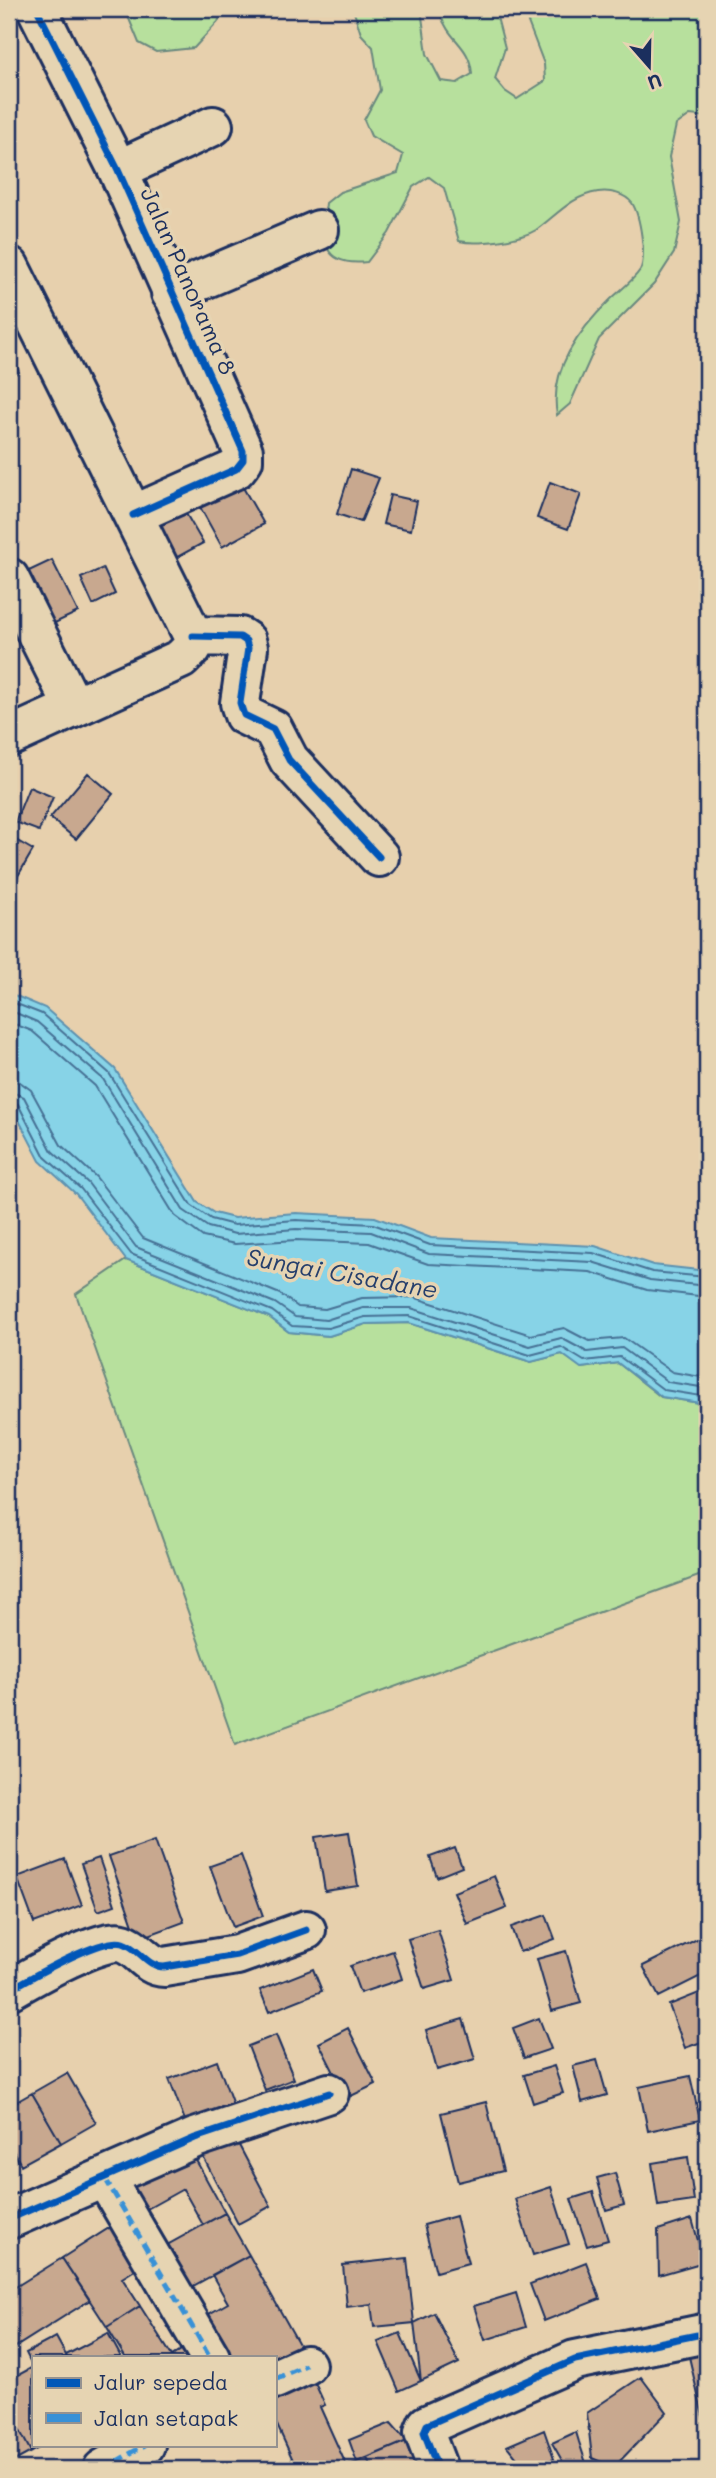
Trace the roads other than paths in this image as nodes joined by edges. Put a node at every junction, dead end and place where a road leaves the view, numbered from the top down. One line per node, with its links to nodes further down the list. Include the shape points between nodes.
1 (37, 9): 3 (street, Jalan Panorama 8)
2 (213, 126): 3 (street)
3 (118, 170): 6 (street, Jalan Panorama 8)
4 (319, 230): 6 (street)
5 (9, 266): 7 (street)
6 (171, 293): 7 (street, Jalan Panorama 8, via 243,451 243,460 236,469)
7 (133, 515): 9 (street)
8 (9, 578): 10 (street)
9 (193, 636): 10 (street, via 192,648 181,659); 12 (street, via 246,641 240,703 244,715 273,729 289,760)
10 (73, 706): 11 (street)
11 (9, 737)
12 (379, 857)
13 (306, 1930): 14 (street, via 237,1955 164,1967 117,1942 71,1956)
14 (9, 1990)
15 (329, 2093): 16 (street, via 195,2138)
16 (104, 2178): 17 (street); 19 (street)
17 (9, 2219)
18 (707, 2333): 22 (street, via 575,2360 427,2425 424,2432)
19 (209, 2356)
20 (143, 2446): 21 (street)
21 (103, 2469)
22 (438, 2469)

